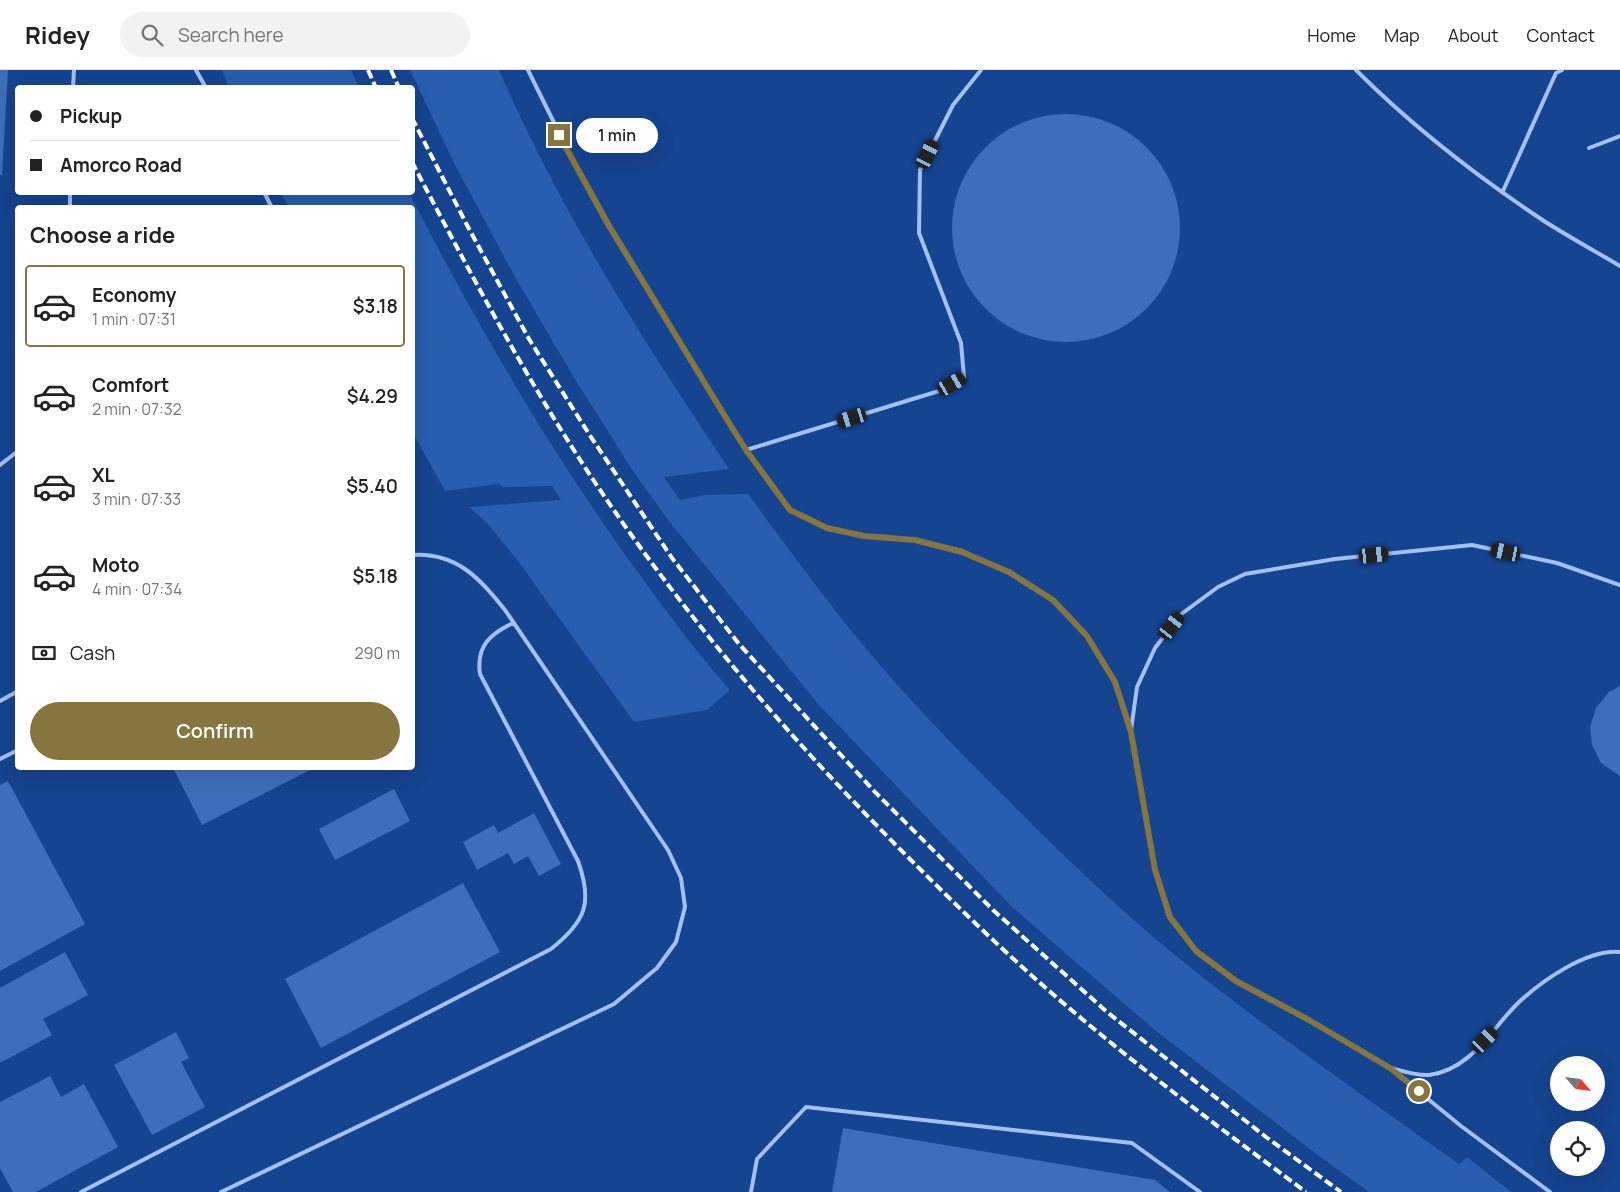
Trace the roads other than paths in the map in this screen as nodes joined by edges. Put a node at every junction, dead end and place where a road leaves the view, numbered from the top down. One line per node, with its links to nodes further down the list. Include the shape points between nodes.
1 (74, 70): 7 (lane)
2 (196, 70): 8 (lane)
3 (528, 70): 13 (lane, via 574,164 608,224)
4 (981, 70): 13 (lane, via 953,105 920,170 919,233 961,343 964,377 940,392)
5 (1356, 70): 11 (lane, via 1389,103)
6 (1562, 70): 11 (lane, via 1556,73)
7 (73, 85)
8 (204, 85)
9 (1620, 136): 10 (lane)
10 (1589, 148)
11 (1503, 192): 12 (lane, via 1545,222)
12 (1620, 266)
13 (746, 450): 21 (lane, via 790,510 827,528 864,536 915,540 962,552 1009,572 1053,600 1087,636 1115,682)
14 (15, 453): 15 (lane)
15 (0, 465)
16 (415, 555): 18 (lane, via 441,558 462,567 484,584)
17 (1620, 585): 21 (lane, via 1557,562 1472,545 1335,559 1245,574 1218,587 1180,614 1155,648 1137,687)
18 (513, 623): 26 (lane, via 489,637 478,661 480,674 578,861 585,882 586,902 568,935 552,949); 27 (lane, via 668,850 681,878 685,907 676,942 658,968 614,1004)
19 (15, 693): 20 (lane)
20 (0, 701)
21 (1131, 732): 25 (lane, via 1155,870 1170,917 1196,951 1236,981)
22 (15, 752): 23 (lane)
23 (0, 759)
24 (1620, 952): 25 (lane, via 1591,955 1562,969 1520,1002 1471,1054 1452,1068 1428,1075)
25 (1390, 1068): 30 (lane)
26 (81, 1192)
27 (221, 1192)
28 (751, 1192): 29 (lane, via 757,1159 806,1107 1132,1143)
29 (1200, 1192)
30 (1550, 1192)

